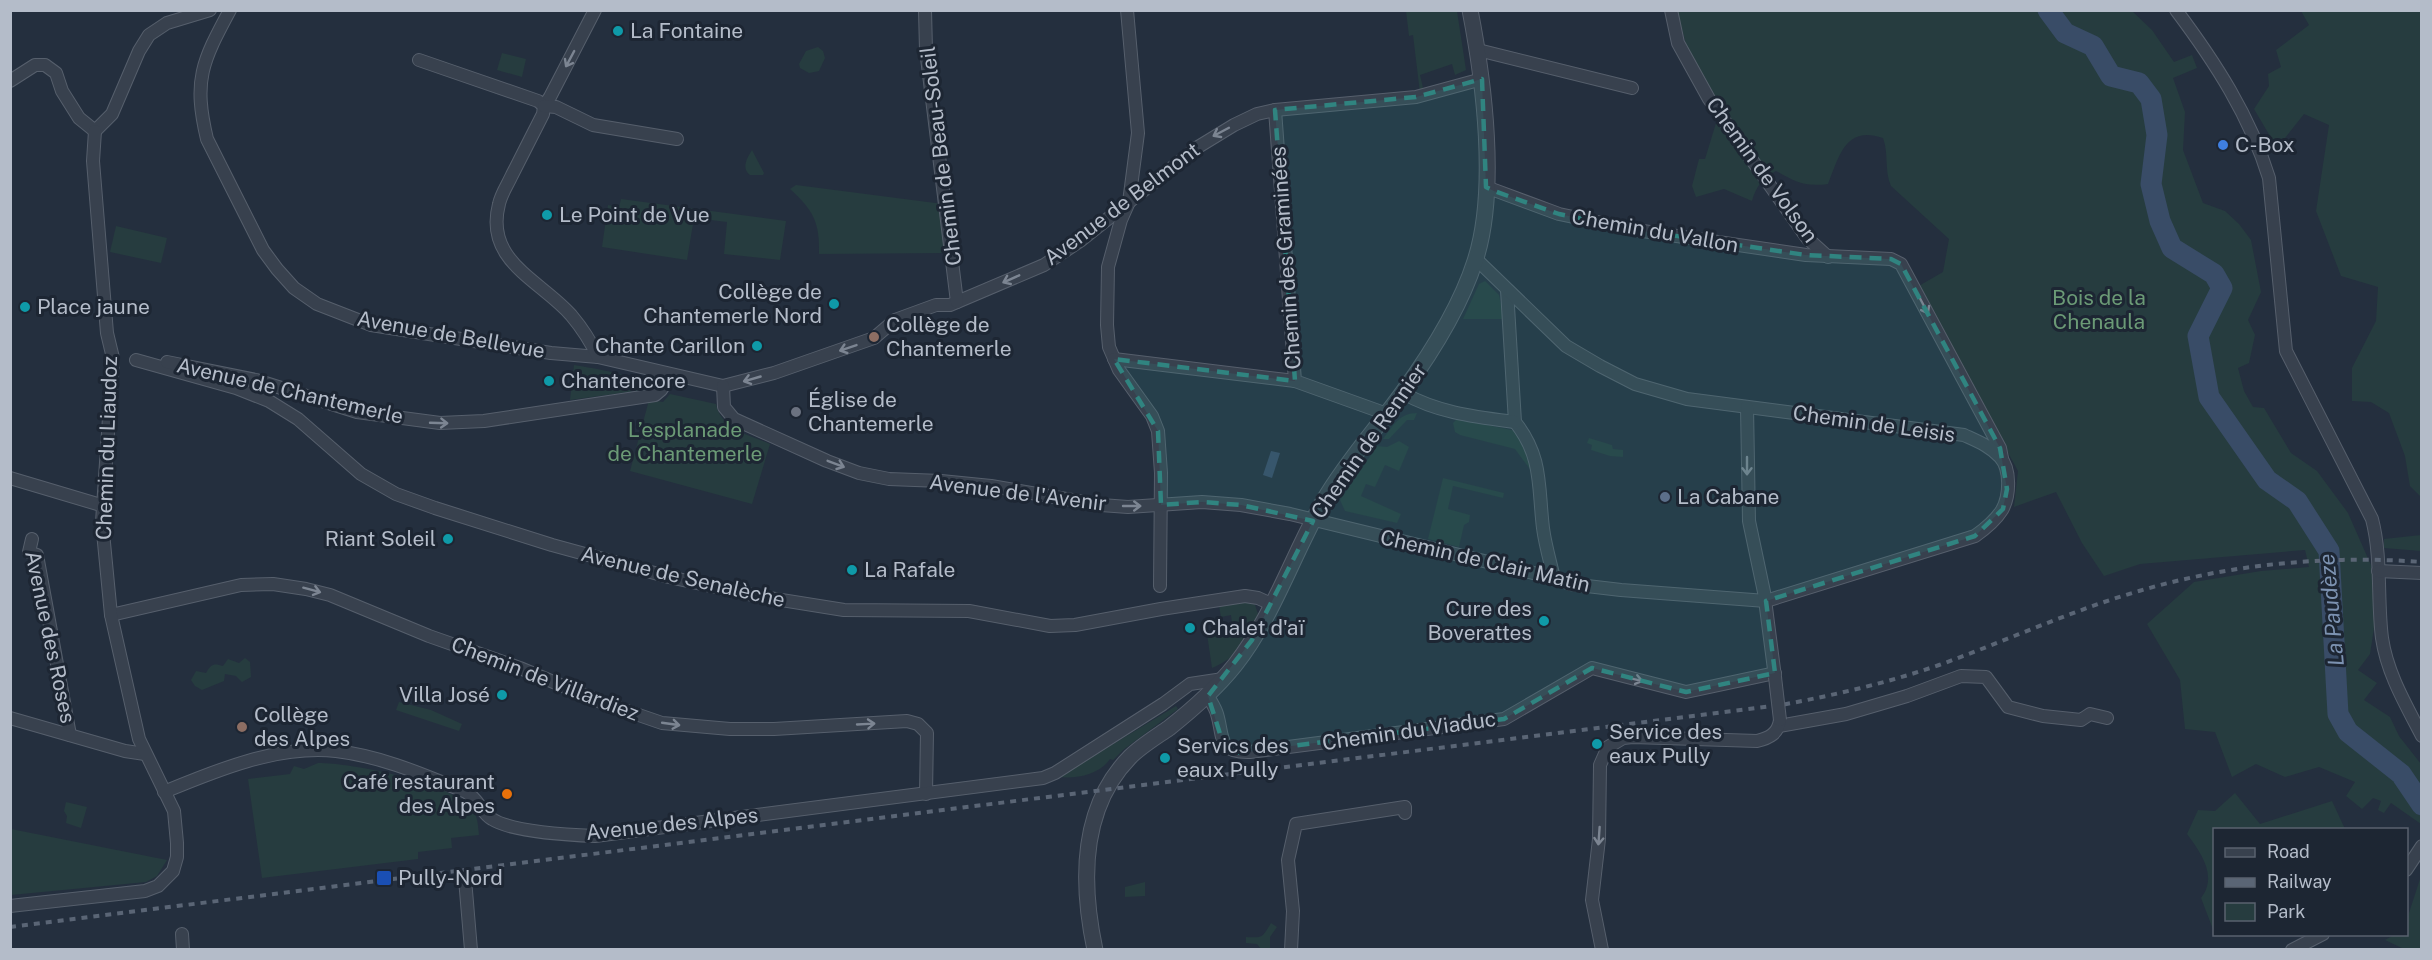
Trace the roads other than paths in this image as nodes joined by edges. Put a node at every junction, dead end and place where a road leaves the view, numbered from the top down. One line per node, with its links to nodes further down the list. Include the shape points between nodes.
1 (210, 10): 16 (street, via 149,34 112,114)
2 (230, 10): 24 (street, Avenue de Bellevue, via 206,55 200,103 202,120 207,140 263,250 294,288 317,304 371,326)
3 (595, 10): 14 (street, one-way to 14)
4 (925, 10): 23 (street, Chemin de Beau-Soleil)
5 (1127, 10): 19 (street, via 1138,134)
6 (1470, 10): 9 (street, Chemin de Rennier)
7 (1671, 10): 20 (street, Chemin de Volson, via 1678,43 1709,99 1807,238)
8 (2176, 10): 41 (street, via 2235,98 2261,152 2269,178 2286,351 2372,519)
9 (1478, 50): 11 (street, Chemin de Rennier); 13 (street)
10 (419, 60): 14 (street, via 538,100)
11 (1482, 79): 15 (street, Avenue de Belmont, via 1416,97); 18 (street, Chemin de Rennier)
12 (10, 81): 16 (street, via 35,65 45,65 56,73 79,118)
13 (1632, 88)
14 (544, 106): 17 (street, via 556,107 593,125); 24 (street, via 499,201 497,235 516,266 571,315)
15 (1275, 110): 19 (street, Avenue de Belmont, one-way to 19, via 1257,114 1214,135); 29 (street, Chemin des Graminées)
16 (95, 130): 25 (street, Chemin du Liaudoz, via 93,161 107,333)
17 (677, 139)
18 (1486, 187): 20 (street, Chemin du Vallon, via 1559,214 1636,230); 21 (street, Chemin de Rennier)
19 (1129, 202): 23 (street, Avenue de Belmont, one-way to 23, via 1044,265); 26 (street, via 1108,267 1107,325)
20 (1828, 257): 35 (street, Chemin de Volson, one-way to 35, via 1891,259 1901,264)
21 (1476, 259): 22 (street, Chemin de Leisis); 31 (street, Chemin de Rennier, via 1446,326)
22 (1507, 290): 32 (street, Chemin de Leisis, via 1566,345 1617,375 1687,399); 34 (street)
23 (957, 302): 30 (street, Avenue de Belmont, one-way to 30, via 895,320 866,341)
24 (598, 357): 28 (street, Avenue de Bellevue)
25 (113, 358): 27 (street, Avenue de Chantemerle); 38 (street, Chemin du Liaudoz)
26 (1114, 359): 29 (street); 37 (street, via 1158,431)
27 (136, 360): 28 (street, Avenue de Chantemerle, one-way to 28, via 214,370 357,412 440,423 484,421 655,395); 46 (street, Avenue de Senalèche, via 269,401 298,419 361,474 396,494 552,545 680,580 844,610 963,610 1050,626 1075,626 1245,596)
28 (671, 375): 30 (street, Avenue de Belmont)
29 (1295, 381): 33 (street, Chemin des Graminées)
30 (723, 386): 37 (street, Avenue de l'Avenir, one-way to 37, via 724,407 734,419 859,473 889,479 991,486 1101,505)
31 (1403, 393): 33 (street, Chemin de Rennier); 34 (street, via 1452,413)
32 (1747, 407): 35 (street, Chemin de Leisis, via 1964,435); 45 (street, one-way to 45, via 1748,508)
33 (1387, 414): 39 (street, Chemin de Rennier, via 1334,484)
34 (1515, 422): 43 (street, via 1534,456 1541,483 1543,526)
35 (2002, 458): 45 (street, via 2008,475 2003,509 1975,536)
36 (10, 478): 38 (street)
37 (1161, 505): 39 (street, Avenue de l'Avenir, via 1222,503); 44 (street)
38 (104, 506): 47 (street, Chemin du Liaudoz, via 102,538)
39 (1313, 521): 43 (street, Chemin de Clair Matin); 46 (street, Chemin de Rennier)
40 (32, 539): 55 (street, Avenue des Roses, via 28,552 37,555)
41 (2378, 571): 42 (street); 56 (street, via 2382,640 2389,667)
42 (2421, 573)
43 (1554, 578): 45 (street, Chemin de Clair Matin, via 1570,584 1621,590)
44 (1160, 586)
45 (1766, 601): 48 (street)
46 (1271, 604): 49 (street, Chemin de Rennier, via 1248,646)
47 (111, 615): 57 (street, Chemin du Liaudoz); 59 (street, Chemin de Villardiez, one-way to 59, via 241,585 306,588 662,723 730,729 907,721 918,724 927,733)
48 (1775, 675): 51 (street, Chemin du Viaduc, one-way to 48, via 1217,714 1222,740 1237,753 1504,719 1592,668 1686,692); 54 (street, bridge)
49 (1223, 679): 50 (street, Avenue des Alpes, via 1190,684); 51 (street, Chemin de Rennier)
50 (1181, 692): 51 (street); 59 (street, Avenue des Alpes, via 1055,773 1029,781)
51 (1204, 700): 69 (street, Chemin de Rennier, via 1131,756 1099,803 1087,857)
52 (10, 718): 55 (street, Avenue des Roses)
53 (2107, 718): 54 (street, via 2091,714 2081,720 2043,716 2008,707 1986,678 1961,676 1846,714)
54 (1780, 723): 71 (street, one-way to 71, via 1772,736 1756,741 1623,738 1605,752 1600,765 1600,818 1592,900)
55 (70, 735): 57 (street, Avenue des Roses)
56 (2421, 736)
57 (145, 754): 58 (street, Chemin du Liaudoz)
58 (164, 792): 59 (street, Avenue des Alpes, via 231,766 264,758 302,750 336,751 394,764 466,792 475,797 490,819 505,824 595,836); 64 (street, Chemin du Liaudoz, via 174,811 177,857 172,871 158,886 145,891)
59 (926, 794)
60 (1405, 813): 70 (street, via 1405,807 1296,824 1288,860 1293,911)
61 (2421, 846): 62 (street)
62 (2408, 867)
63 (465, 879): 68 (street)
64 (10, 906)
65 (182, 934): 67 (street)
66 (2319, 936): 72 (street)
67 (183, 950)
68 (471, 950)
69 (1095, 950)
70 (1291, 950)
71 (1602, 950)
72 (2292, 950)

